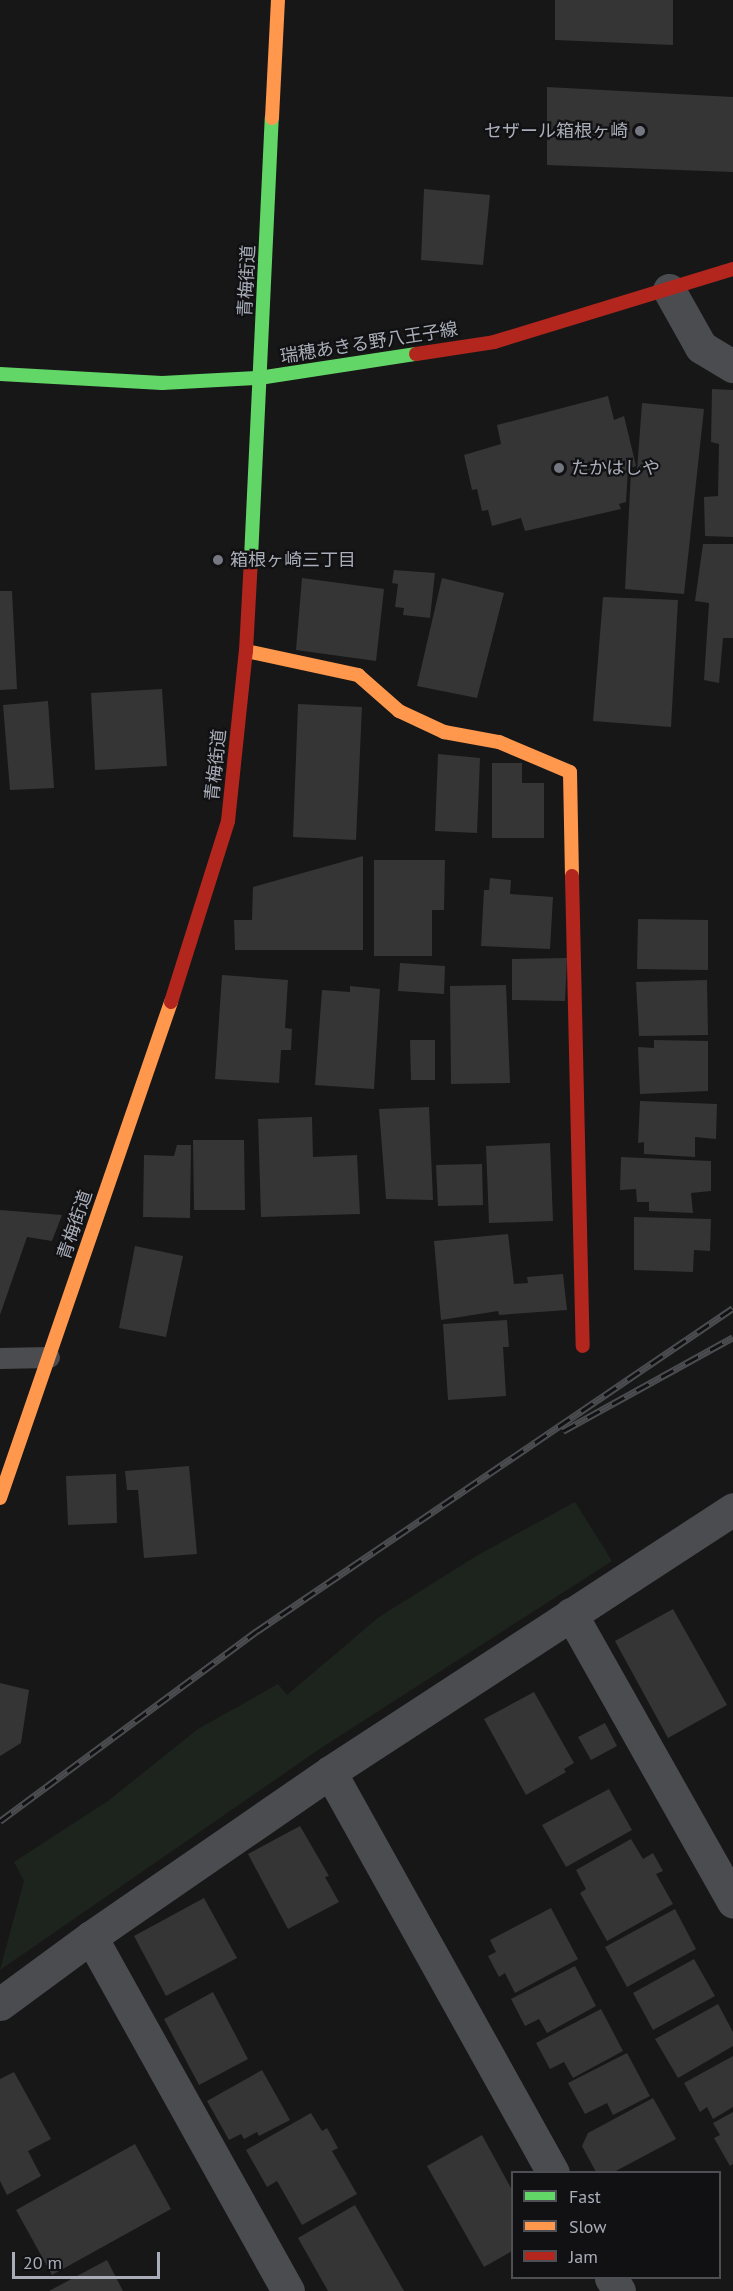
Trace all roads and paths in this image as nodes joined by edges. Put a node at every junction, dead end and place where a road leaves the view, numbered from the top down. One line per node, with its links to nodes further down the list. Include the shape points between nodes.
1 (278, 0): 6 (main road, 青梅街道)
2 (733, 269): 3 (main road, 瑞穂あきる野八王子線)
3 (669, 290): 4 (street, via 701,347); 6 (main road, 瑞穂あきる野八王子線, via 494,342)
4 (733, 366)
5 (0, 374): 6 (main road, 瑞穂あきる野八王子線, via 162,382)
6 (259, 378): 7 (main road, 青梅街道)
7 (246, 651): 8 (main road, via 358,675 399,711 444,732 499,742 570,772); 9 (main road, 青梅街道, via 226,832)
8 (583, 1346)
9 (49, 1357): 10 (lane); 11 (main road, 青梅街道)
10 (0, 1358)
11 (0, 1498)
12 (733, 1509): 13 (street)
13 (571, 1614): 14 (street); 15 (street)
14 (330, 1772): 16 (street); 18 (street)
15 (733, 1901)
16 (91, 1936): 17 (street); 19 (street)
17 (0, 2004)
18 (552, 2171)
19 (288, 2291)

